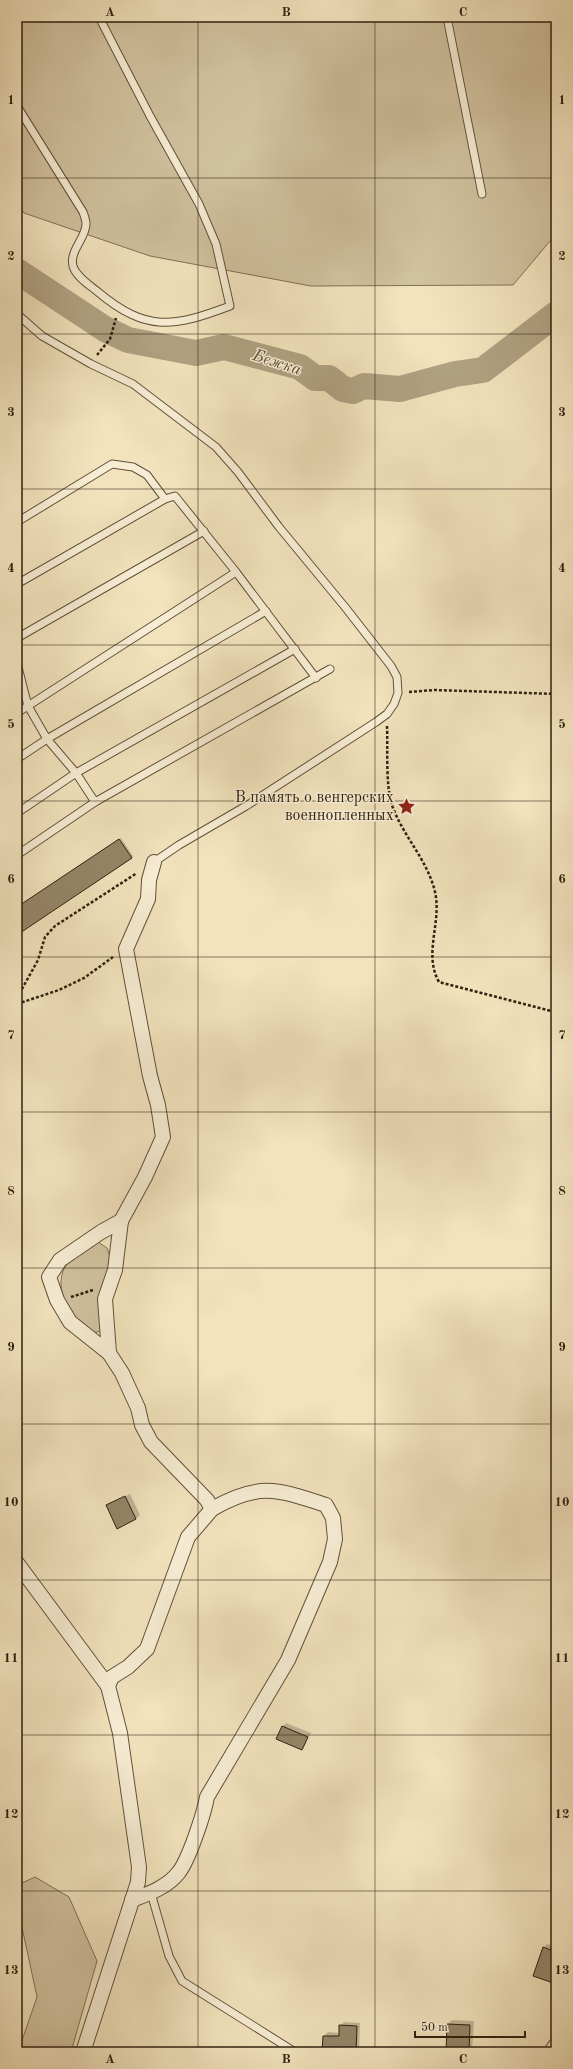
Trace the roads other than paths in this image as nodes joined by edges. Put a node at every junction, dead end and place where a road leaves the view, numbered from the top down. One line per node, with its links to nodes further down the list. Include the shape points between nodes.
1 (99, 17): 3 (lane, via 199,204 216,244 230,306 184,321 159,323 118,309 82,279 73,267 72,258 86,224 83,212)
2 (447, 17): 4 (lane)
3 (17, 106)
4 (482, 194)
5 (17, 314): 25 (lane, via 42,336 133,384 216,447 345,607 397,677 398,693 387,714 246,806)
6 (165, 499): 7 (lane, via 147,475 133,467 112,464); 8 (lane, via 175,496); 10 (lane)
7 (17, 522)
8 (204, 531): 9 (lane); 12 (lane)
9 (236, 572): 11 (lane); 17 (lane)
10 (17, 584)
11 (266, 611): 13 (lane); 19 (lane)
12 (17, 638)
13 (295, 649): 16 (lane); 21 (lane)
14 (17, 663): 17 (lane)
15 (330, 669): 16 (lane)
16 (316, 678): 22 (lane)
17 (28, 706): 18 (lane); 19 (lane)
18 (17, 713)
19 (47, 739): 20 (lane); 21 (lane)
20 (17, 759)
21 (76, 773): 22 (lane); 23 (lane)
22 (95, 802): 24 (lane)
23 (17, 813)
24 (17, 855)
25 (154, 862): 26 (street, via 149,880 148,899 126,949 163,1137)
26 (121, 1221): 27 (street, via 115,1270 106,1299); 27 (street, via 60,1260 49,1277 57,1300 70,1322)
27 (109, 1353): 28 (street, via 138,1408 142,1425 151,1442)
28 (212, 1509): 30 (street, via 188,1537 147,1649 128,1667 112,1677); 31 (street, via 233,1497 263,1490 285,1491 326,1505 333,1518 335,1539 330,1562 288,1660 207,1797 204,1813 179,1872 169,1882)
29 (17, 1563): 30 (street)
30 (108, 1686): 32 (street, via 120,1733 139,1867 138,1882)
31 (150, 1893): 32 (street); 35 (lane, via 169,1956 182,1981)
32 (132, 1900): 34 (street)
33 (556, 2045): 36 (street)
34 (83, 2052)
35 (295, 2052)
36 (551, 2052)

